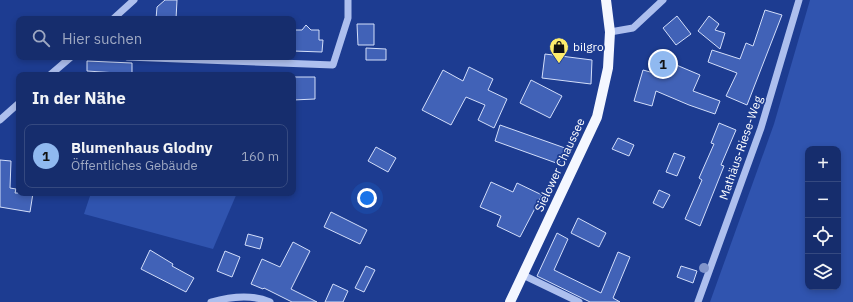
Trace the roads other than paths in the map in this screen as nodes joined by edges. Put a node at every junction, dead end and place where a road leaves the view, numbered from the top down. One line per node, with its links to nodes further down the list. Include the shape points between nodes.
1 (134, 0): 6 (street)
2 (348, 0): 9 (street, via 348,18 334,65)
3 (606, 0): 7 (main road, Sielower Chaussee)
4 (663, 0): 7 (street, via 633,28)
5 (799, 0): 18 (street, Mathäus-Riese-Weg, via 761,128)
6 (116, 16)
7 (610, 32): 13 (main road, Sielower Chaussee, via 608,68 597,117)
8 (68, 60): 10 (street)
9 (205, 60)
10 (54, 72)
11 (16, 106): 12 (street)
12 (0, 120)
13 (522, 275): 16 (main road, Sielower Chaussee); 17 (street)
14 (211, 302): 15 (street, via 244,297)
15 (270, 302)
16 (510, 302)
17 (579, 302)
18 (698, 302)

